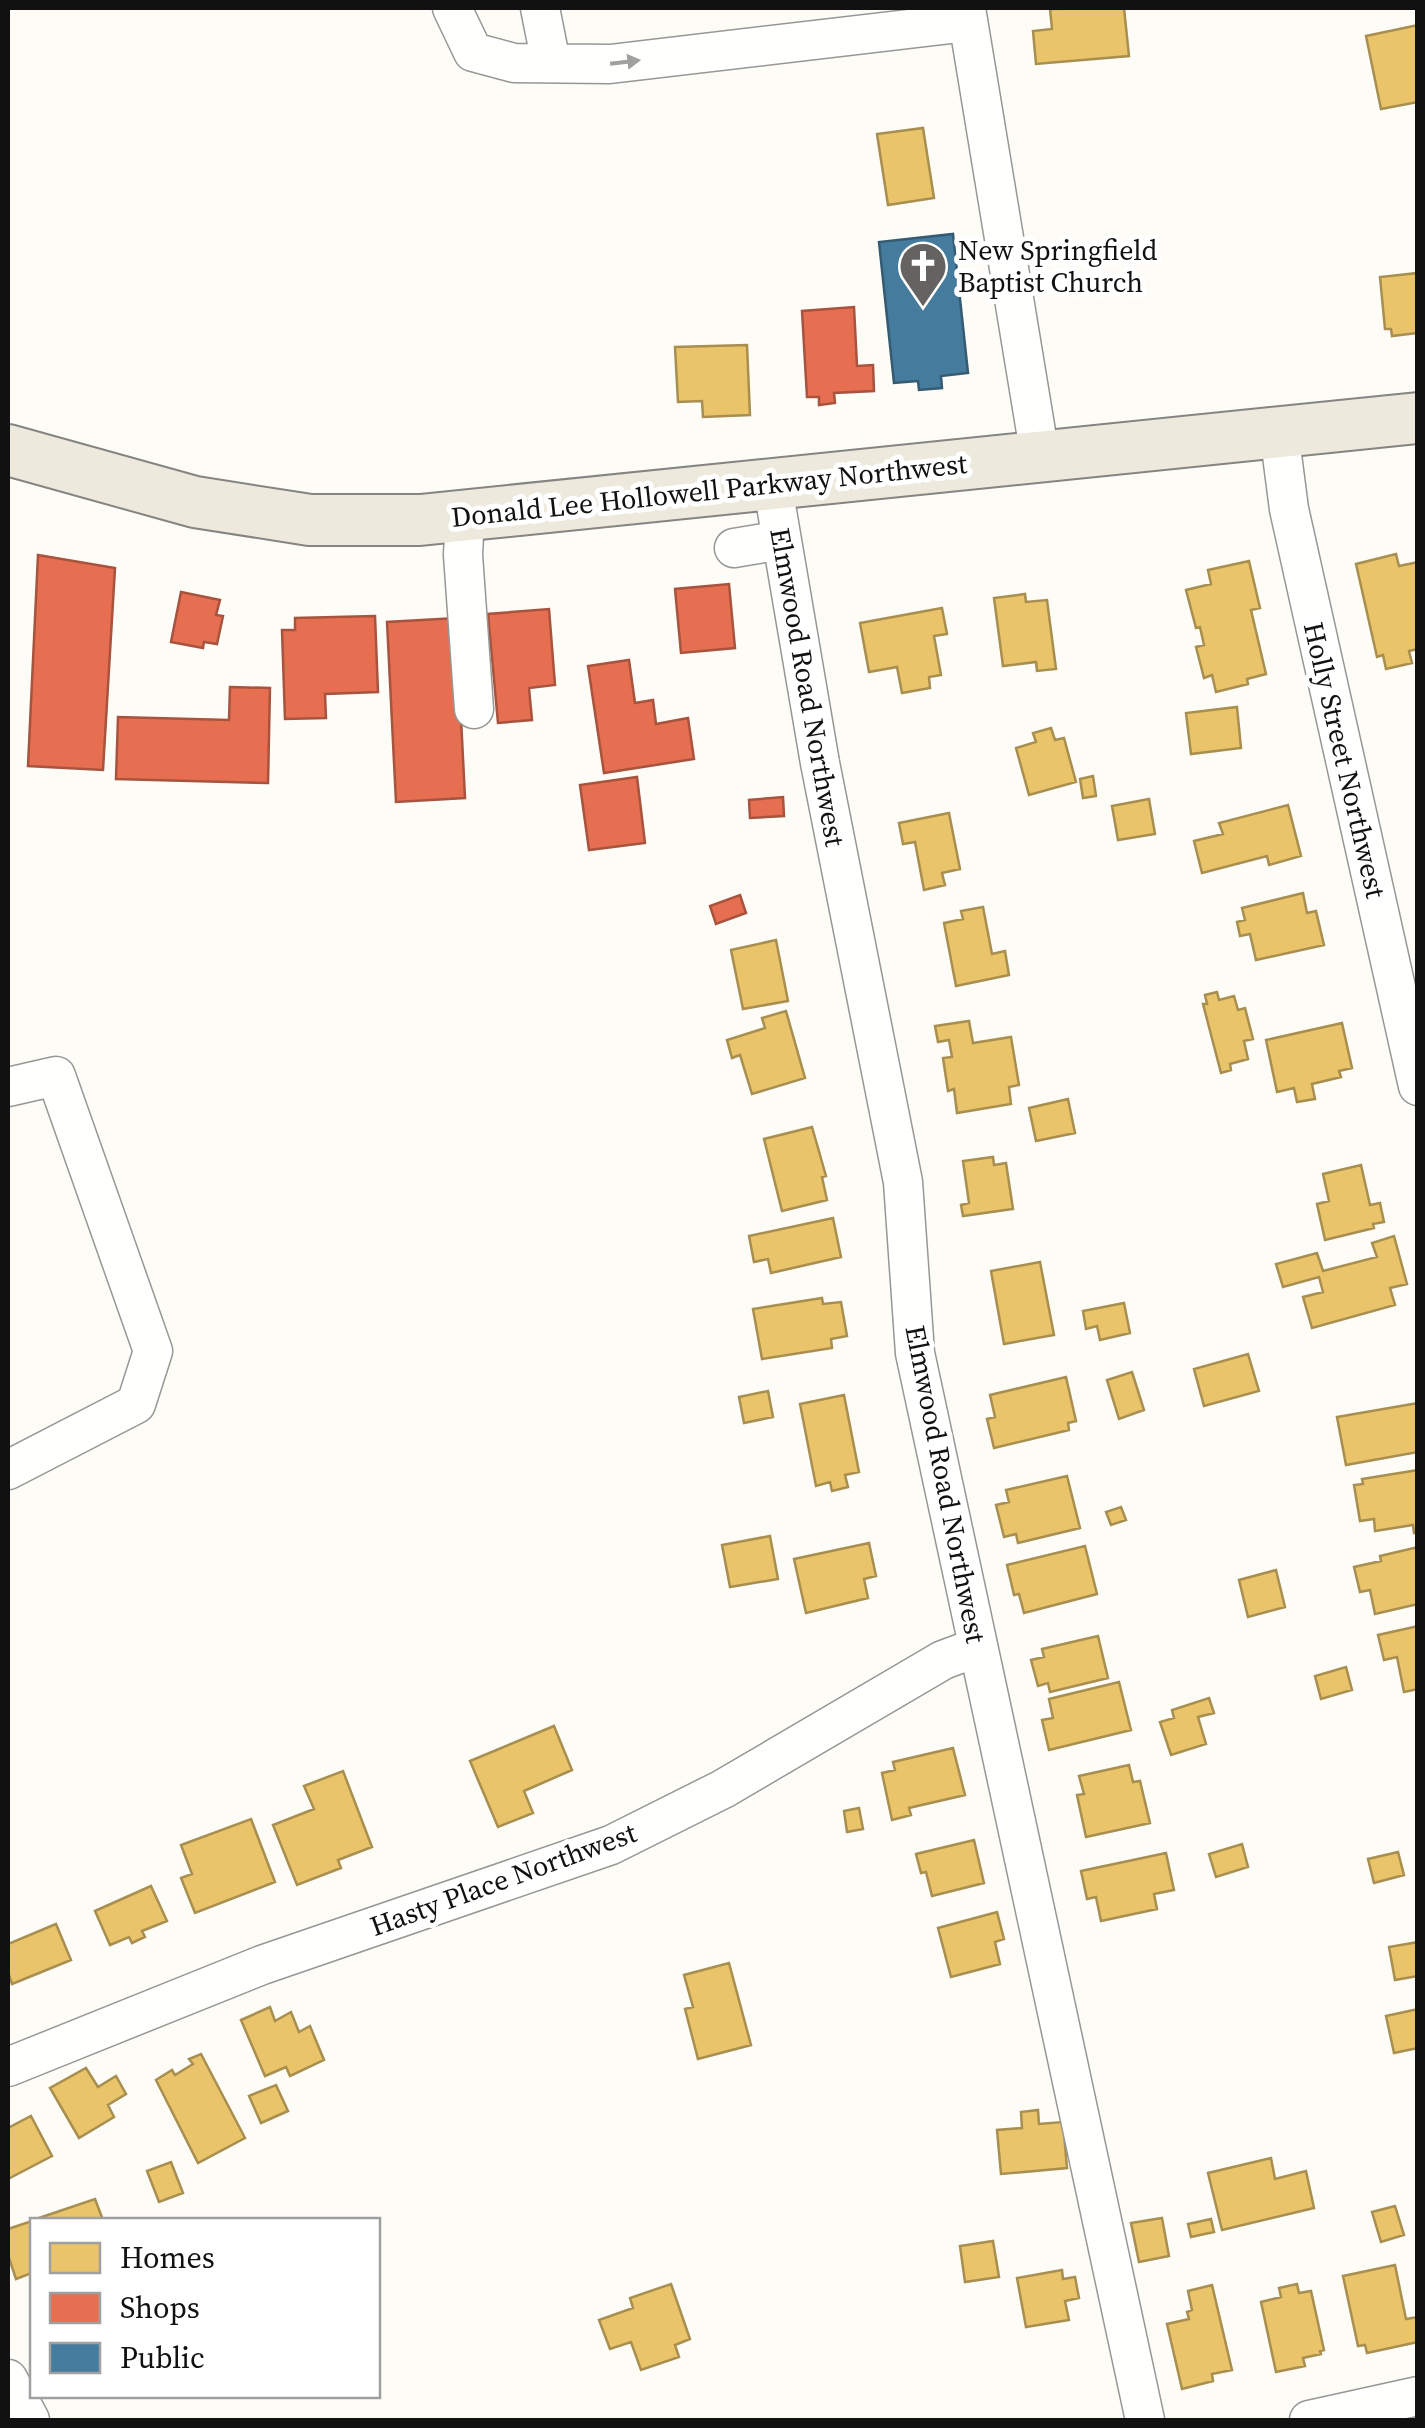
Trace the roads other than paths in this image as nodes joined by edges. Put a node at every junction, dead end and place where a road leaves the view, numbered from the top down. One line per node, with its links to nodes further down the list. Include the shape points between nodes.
1 (452, 8): 4 (street, via 473,52)
2 (540, 8): 4 (street)
3 (967, 14): 4 (street, one-way to 3, via 610,64); 8 (street)
4 (551, 64)
5 (1418, 418): 6 (main road, Donald Lee Hollowell Parkway Northwest)
6 (1278, 432): 8 (main road, Donald Lee Hollowell Parkway Northwest); 14 (street, Holly Street Northwest, via 1288,509)
7 (8, 450): 10 (main road, Donald Lee Hollowell Parkway Northwest, via 195,502 310,520)
8 (1040, 456): 9 (main road, Donald Lee Hollowell Parkway Northwest)
9 (772, 482): 10 (main road, Donald Lee Hollowell Parkway Northwest); 11 (street, Elmwood Road Northwest)
10 (464, 515): 13 (street)
11 (782, 540): 12 (street); 17 (street, Elmwood Road Northwest, via 904,1182 915,1353)
12 (734, 548)
13 (474, 709)
14 (1418, 1086)
15 (8, 1088): 16 (street, via 56,1076 153,1351 136,1404)
16 (8, 1470)
17 (978, 1647): 18 (street, Hasty Place Northwest, via 942,1660 723,1790 611,1844 262,1965); 22 (street, Elmwood Road Northwest)
18 (8, 2068)
19 (8, 2380): 21 (street)
20 (1418, 2396): 23 (street)
21 (30, 2420)
22 (1146, 2420)
23 (1309, 2420)

